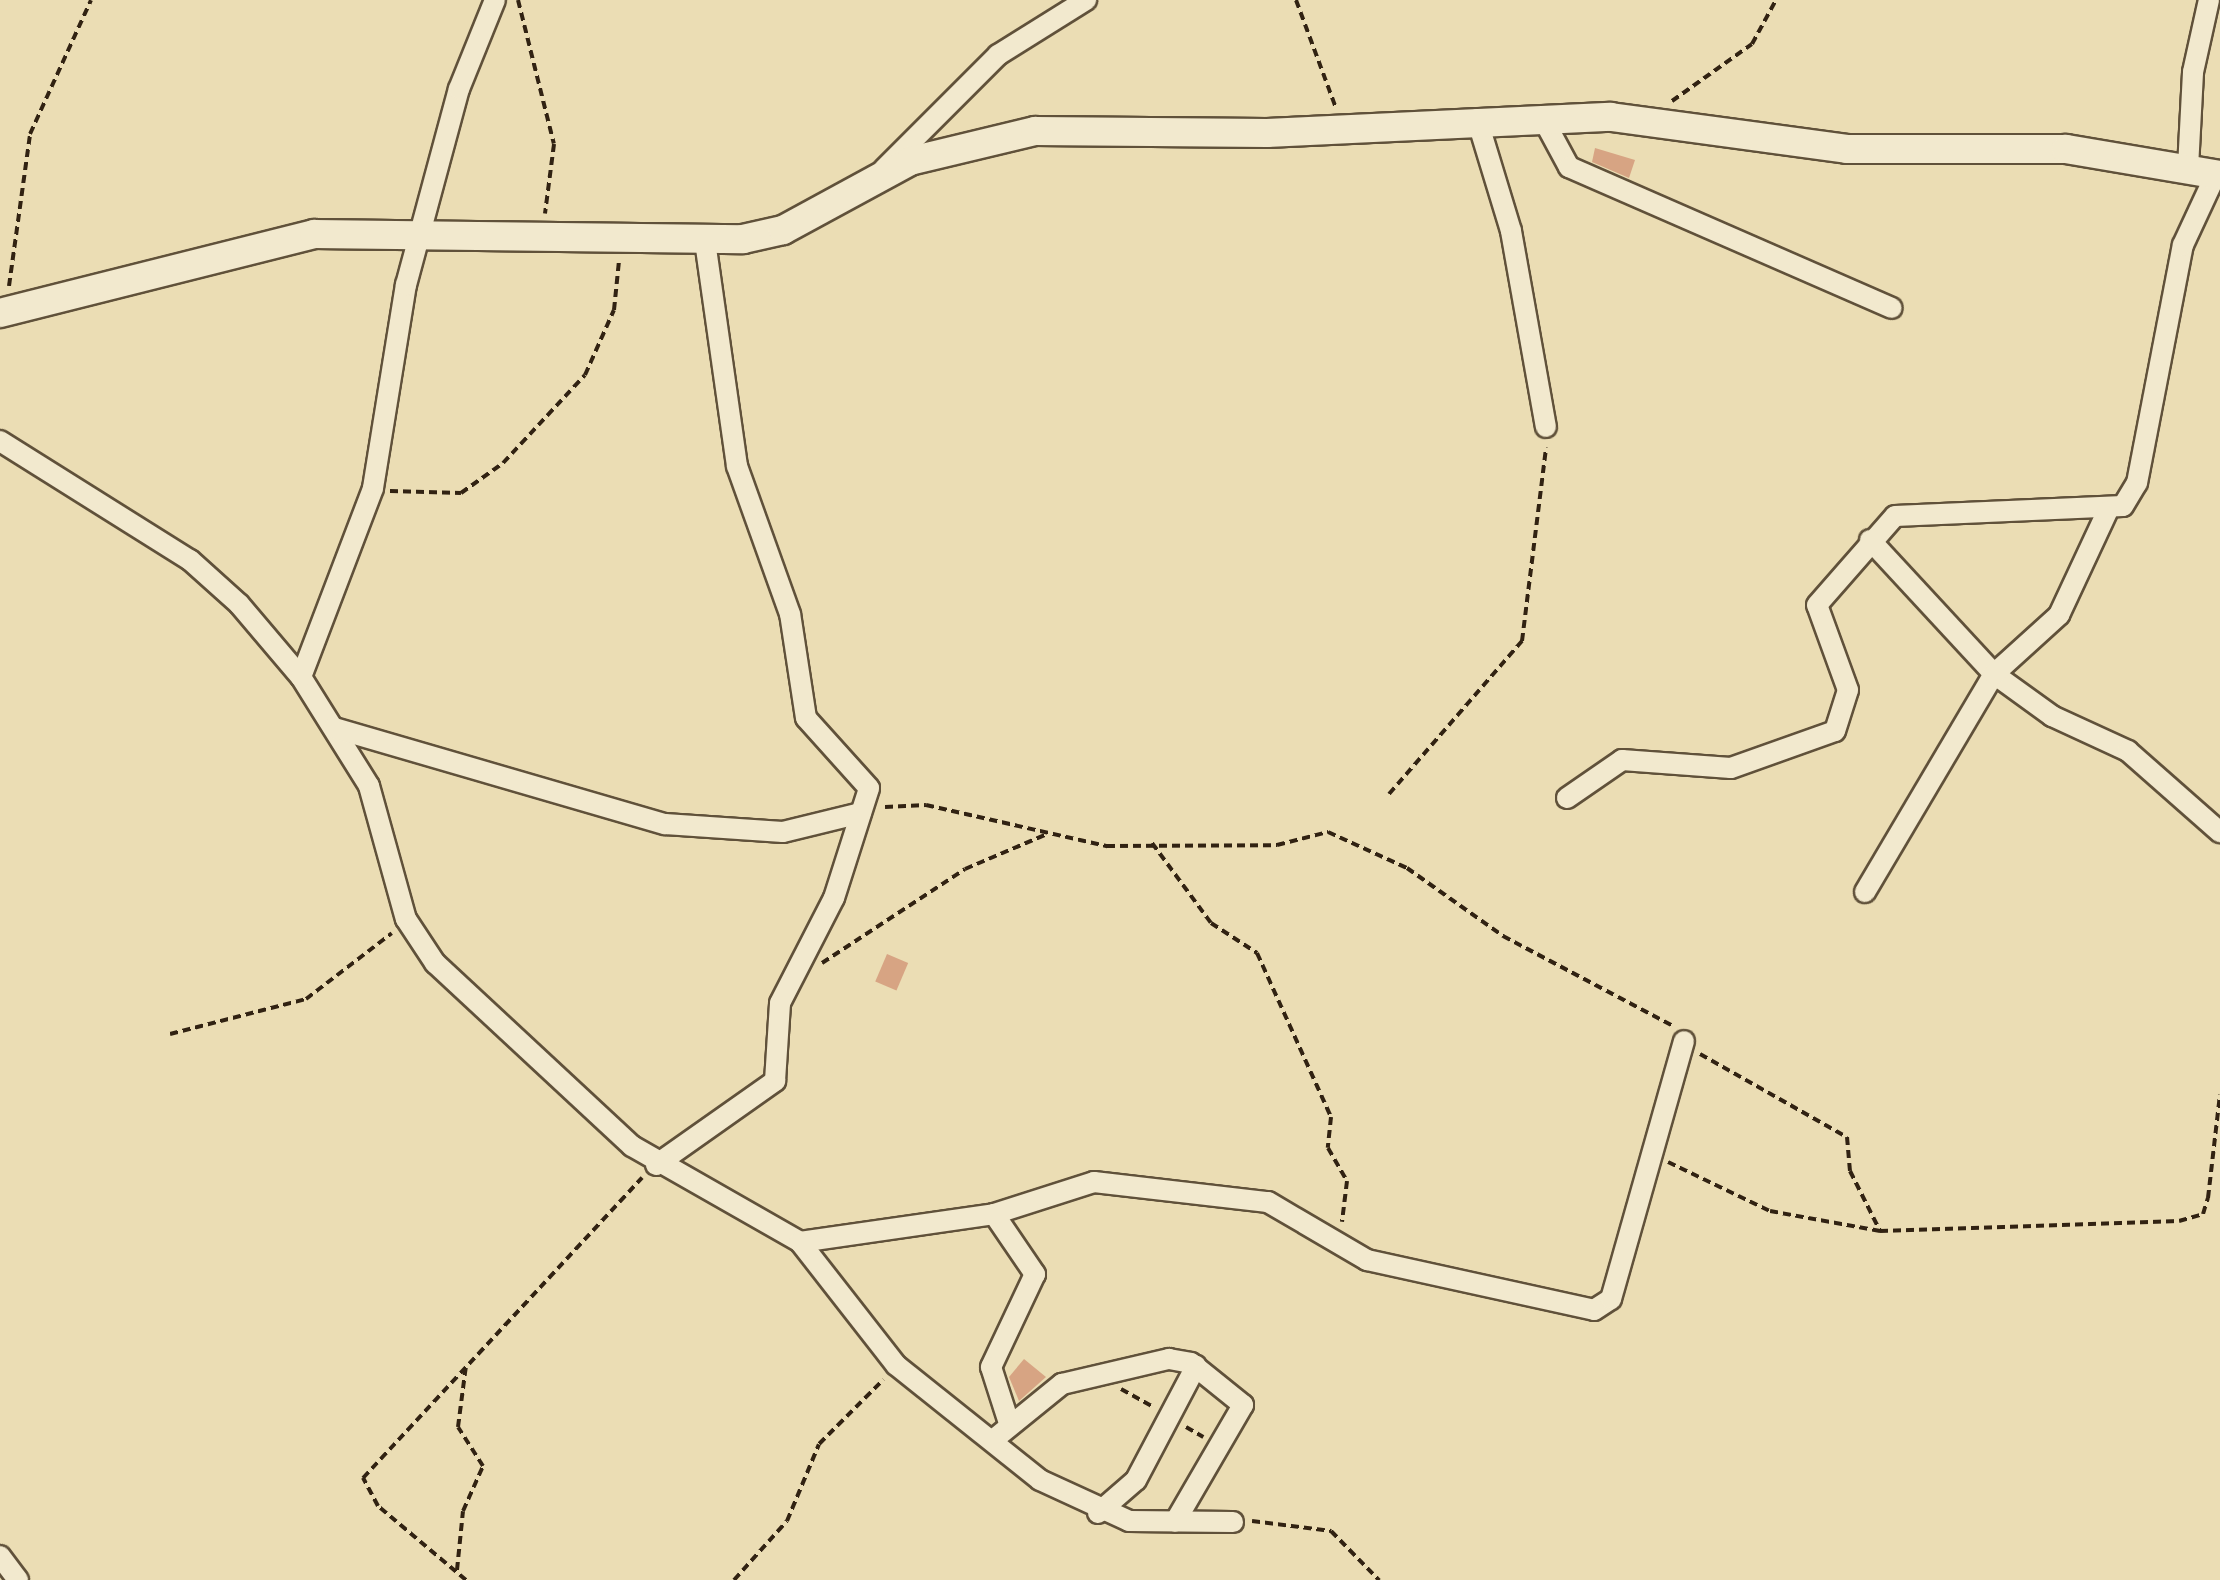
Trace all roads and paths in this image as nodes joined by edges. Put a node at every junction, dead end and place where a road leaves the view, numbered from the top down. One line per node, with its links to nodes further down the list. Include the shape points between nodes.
1 (91, 0): 20 (path, via 30,134)
2 (495, 0): 16 (street, via 459,89)
3 (518, 0): 15 (path, via 556,161 553,198)
4 (1086, 0): 13 (street, via 998,55)
5 (1296, 0): 11 (path)
6 (1776, 0): 10 (path, via 1752,44)
7 (2209, 0): 12 (street, via 2193,72)
8 (1542, 117): 9 (street); 10 (street); 19 (street, via 1569,167)
9 (1477, 119): 11 (street); 21 (street, via 1511,231)
10 (1642, 120): 12 (street, via 1846,149 2046,148)
11 (1342, 126): 13 (street, via 1035,130)
12 (2188, 168): 14 (street)
13 (880, 174): 18 (street, via 783,230)
14 (2218, 174): 24 (street, via 2183,245 2137,483 2123,506)
15 (536, 231): 16 (street); 17 (street)
16 (424, 232): 20 (street, via 287,239); 23 (street, via 406,285)
17 (619, 237): 18 (street); 23 (path, via 614,310 588,370 495,471 444,498)
18 (705, 240): 31 (street, via 737,466 790,614 806,718 866,778)
19 (1891, 308)
20 (3, 312)
21 (1546, 427): 29 (path, via 1522,641)
22 (0, 441): 27 (street, via 190,560)
23 (374, 488): 27 (street)
24 (2107, 512): 25 (street, via 1910,514); 26 (street, via 2059,615)
25 (1870, 540): 26 (street); 30 (street, via 1816,605 1848,690 1836,731 1731,768 1622,760)
26 (1994, 674): 32 (street, via 2128,751); 35 (street)
27 (302, 677): 28 (street)
28 (334, 728): 31 (street, via 665,824 783,832); 36 (street, via 379,810)
29 (1389, 794)
30 (1567, 798)
31 (861, 812): 33 (path, via 926,806); 37 (street, via 834,898)
32 (2220, 832)
33 (1047, 833): 34 (path); 37 (path, via 965,870)
34 (1152, 844): 39 (path, via 1276,845 1328,832 1447,890 1503,936 1595,978 1671,1022); 46 (path, via 1210,923 1252,947 1268,977 1330,1117 1328,1148 1347,1181)
35 (1865, 892)
36 (406, 918): 38 (path, via 306,999); 42 (street, via 434,963)
37 (795, 975): 42 (street, via 777,1019 775,1081)
38 (170, 1034)
39 (1684, 1040): 41 (street); 44 (path, via 1725,1076 1847,1137 1850,1171)
40 (2220, 1095): 44 (path, via 2208,1198 2196,1219)
41 (1648, 1153): 44 (path, via 1770,1211); 46 (street, via 1612,1299 1594,1310 1381,1264)
42 (656, 1165): 45 (street); 47 (path)
43 (994, 1214): 45 (street); 46 (street, via 1094,1182 1268,1202); 52 (street, via 1035,1274 991,1367)
44 (1880, 1232)
45 (800, 1242): 48 (street)
46 (1343, 1245)
47 (467, 1362): 59 (path, via 458,1426 483,1466 463,1511); 59 (path, via 361,1483)
48 (896, 1365): 53 (street); 62 (path, via 818,1444 787,1521)
49 (1196, 1366): 50 (street, via 1169,1359); 51 (street); 54 (street, via 1242,1400)
50 (1095, 1375): 51 (path); 52 (street, via 1046,1392)
51 (1170, 1418): 54 (path); 55 (street, via 1136,1480)
52 (1008, 1423): 53 (street)
53 (993, 1440): 55 (street)
54 (1221, 1447): 56 (street)
55 (1098, 1513): 56 (street)
56 (1175, 1522): 57 (street)
57 (1232, 1522): 63 (path, via 1313,1523)
58 (0, 1556): 60 (street)
59 (457, 1570): 61 (path)
60 (18, 1580)
61 (466, 1580)
62 (734, 1580)
63 (1379, 1580)

